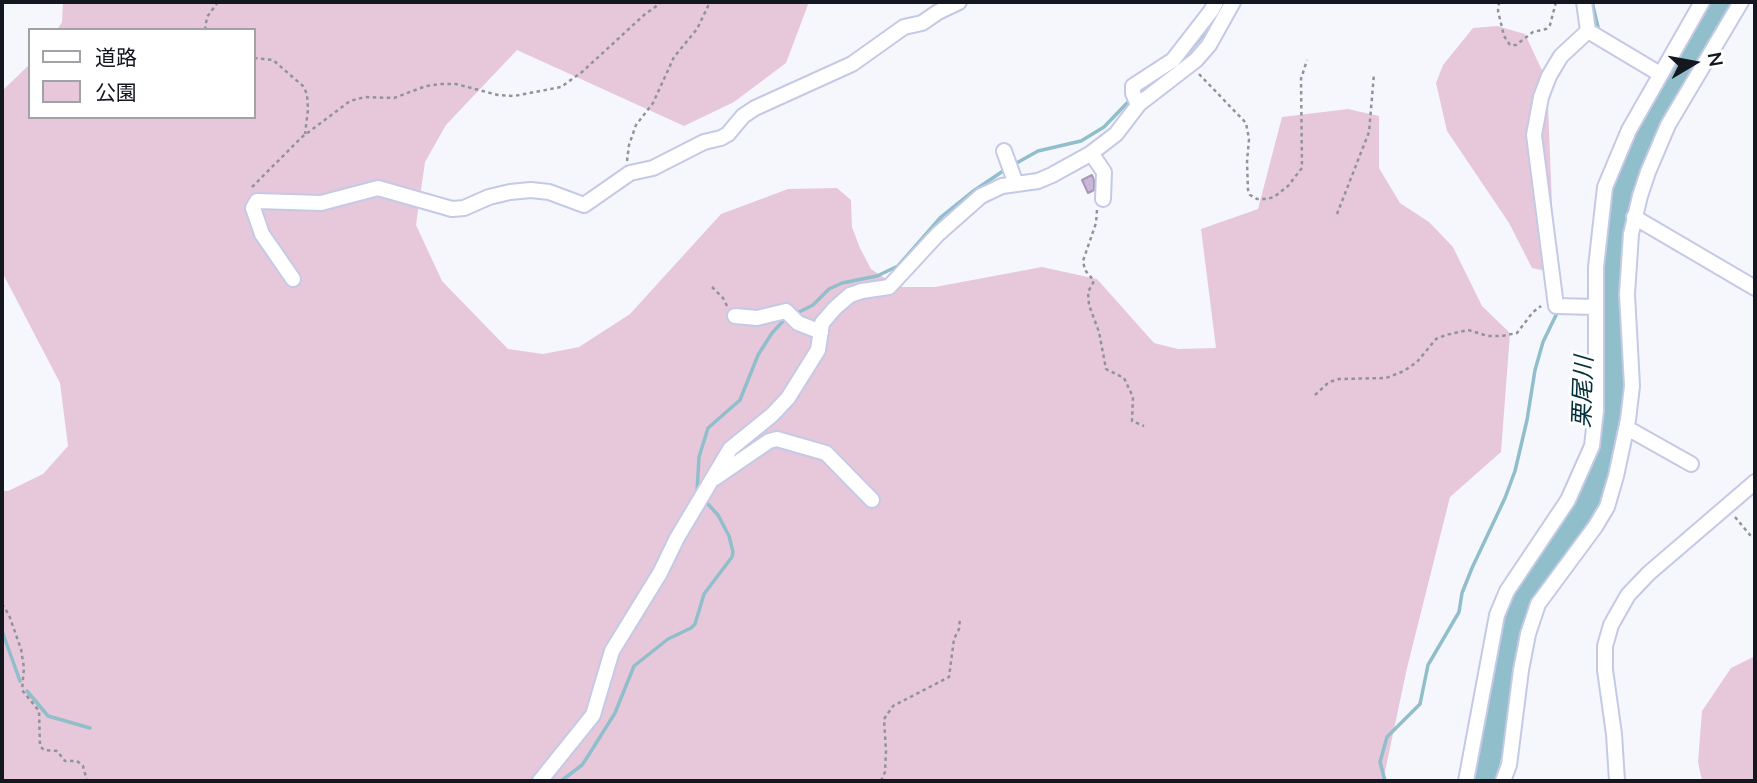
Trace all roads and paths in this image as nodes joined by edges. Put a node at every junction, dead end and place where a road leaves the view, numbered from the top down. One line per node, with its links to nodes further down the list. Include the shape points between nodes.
1 (218, 2): 12 (path)
2 (662, 2): 20 (path, via 561,87 514,96 440,84 394,98 365,97 350,101)
3 (710, 2): 23 (path, via 698,29 674,57 653,103 636,125)
4 (959, 2): 23 (street, via 922,23 904,27 852,64 755,108 721,138)
5 (1216, 2): 19 (street, via 1173,60 1133,86)
6 (1233, 2): 16 (street, via 1209,45)
7 (1499, 2): 8 (path, via 1504,36 1510,45 1546,29)
8 (1556, 2)
9 (1584, 2): 13 (street)
10 (1702, 2): 17 (street)
11 (1741, 2): 28 (street, via 1668,125)
12 (205, 28)
13 (1588, 31): 17 (street); 32 (street, via 1560,56 1535,118)
14 (256, 58): 20 (path, via 273,60 303,86 308,110)
15 (1307, 60): 16 (path, via 1301,79 1302,168 1280,193 1266,199 1250,195 1246,123)
16 (1188, 66): 19 (street)
17 (1660, 74): 33 (street, via 1605,187)
18 (1374, 75): 27 (path, via 1369,132)
19 (1138, 105): 22 (street, via 1116,134)
20 (305, 136): 26 (path, via 251,188)
21 (1004, 151): 24 (street)
22 (1091, 153): 24 (street, via 1038,181); 25 (street, via 1104,172)
23 (627, 175): 26 (street, via 584,205 531,190 452,208 378,188 321,203 257,201)
24 (1016, 184): 35 (street, via 981,196 937,234 889,287 850,295 822,323)
25 (1103, 198): 37 (path, via 1083,261 1094,281 1088,292 1089,305 1106,369 1125,378 1133,397 1132,421)
26 (253, 206): 29 (street, via 262,234)
27 (1337, 214)
28 (1634, 217): 31 (street); 38 (street, via 1627,294 1632,386)
29 (293, 279)
30 (712, 288): 34 (path)
31 (1755, 288)
32 (1555, 298): 33 (street, via 1556,306); 36 (path, via 1537,309 1517,333 1488,336 1468,330 1446,335 1404,371 1386,378 1339,379)
33 (1596, 307): 50 (street, via 1592,446 1569,500 1507,591 1497,615)
34 (735, 316): 35 (street, via 757,318 786,311 798,323)
35 (821, 332): 40 (street, via 818,350 789,398 730,449)
36 (1315, 396)
37 (1144, 426)
38 (1627, 428): 39 (street); 51 (street, via 1607,507 1538,604 1523,658)
39 (1691, 464)
40 (713, 479): 42 (street, via 777,439 827,453); 48 (street, via 611,651 593,715)
41 (1755, 482): 43 (street)
42 (872, 500)
43 (1726, 507): 44 (path); 52 (street, via 1649,573 1628,595 1611,625 1605,658)
44 (1755, 538)
45 (2, 604): 47 (path, via 20,649 22,690 38,711 40,746 57,751 65,761 77,761)
46 (960, 618): 49 (path, via 949,677 893,706 884,719 885,772)
47 (87, 781)
48 (540, 781)
49 (881, 781)
50 (1466, 781)
51 (1503, 781)
52 (1617, 781)

